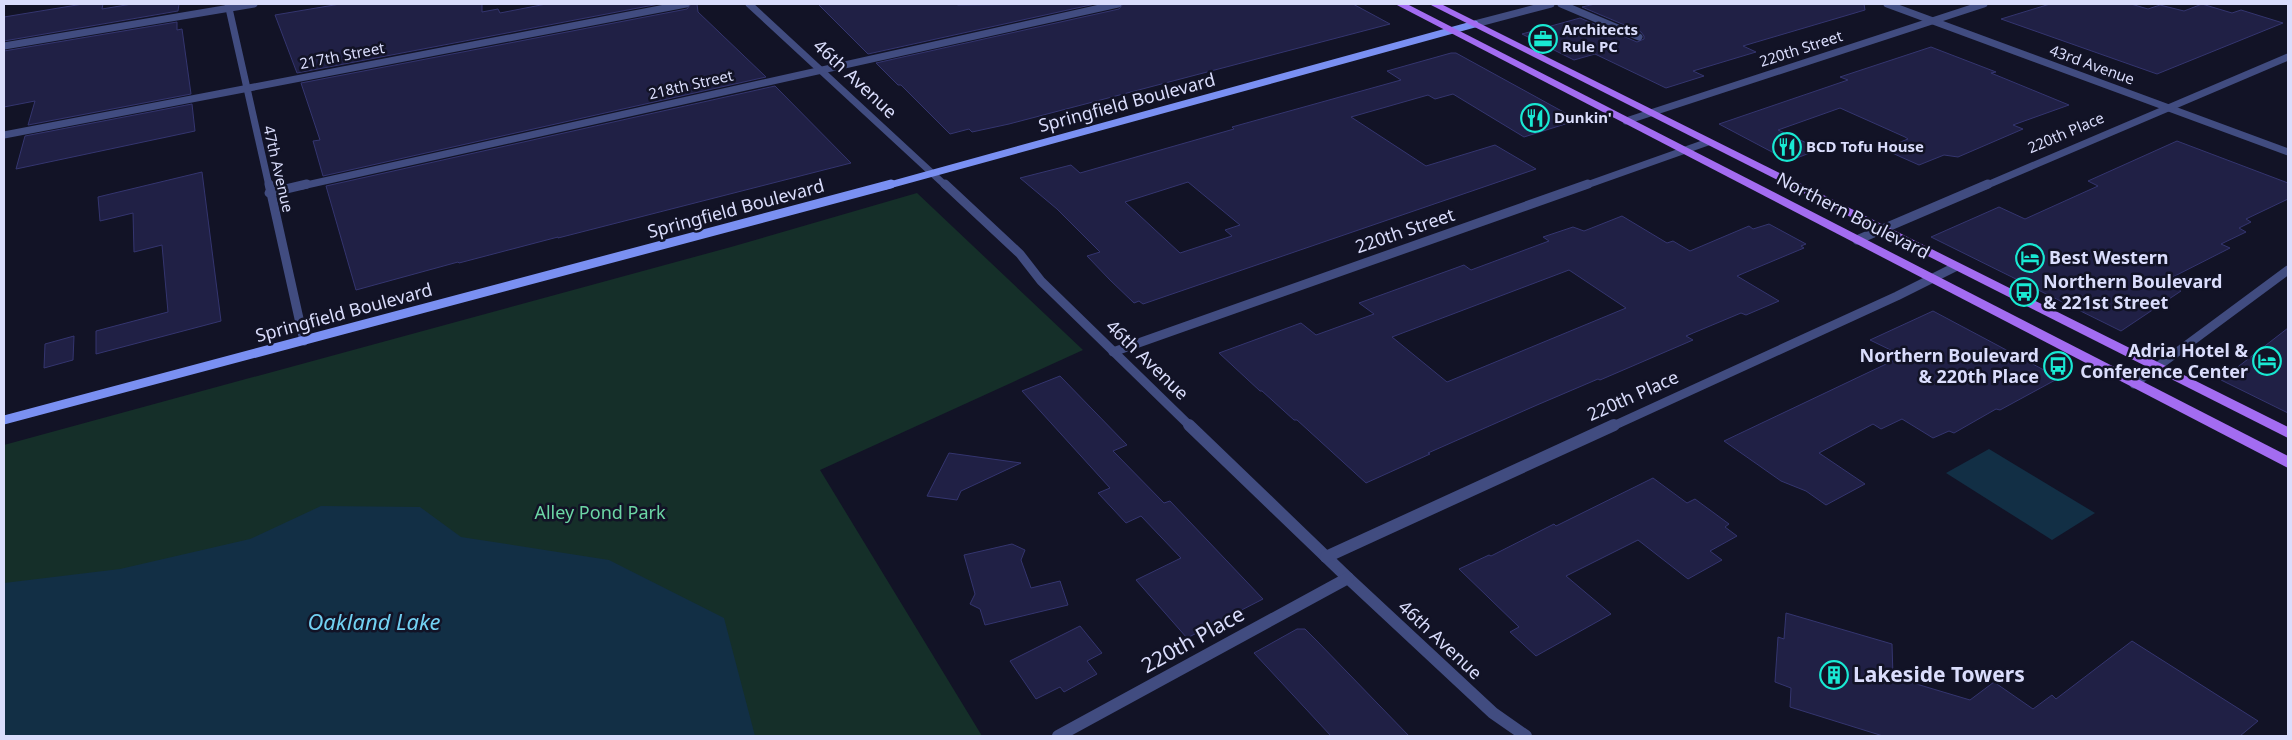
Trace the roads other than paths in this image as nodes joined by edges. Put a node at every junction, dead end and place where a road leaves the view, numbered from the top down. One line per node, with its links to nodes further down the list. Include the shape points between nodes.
1 (254, 4): 11 (street)
2 (686, 4): 19 (street, 217th Street)
3 (749, 4): 18 (street, 46th Avenue)
4 (1118, 4): 18 (street, 218th Street)
5 (1400, 4): 14 (main road, Northern Boulevard)
6 (1434, 4): 13 (main road, Northern Boulevard)
7 (1551, 4): 13 (street)
8 (1561, 4): 15 (street)
9 (1887, 4): 12 (street, 43rd Avenue)
10 (1984, 4): 12 (street, 220th Street)
11 (228, 6): 16 (street); 19 (street, 47th Avenue)
12 (1932, 20): 20 (street, 43rd Avenue); 21 (street, 220th Street)
13 (1475, 24): 14 (main road, Springfield Boulevard); 21 (main road, Northern Boulevard)
14 (1452, 30): 22 (main road, Northern Boulevard); 27 (main road, Springfield Boulevard)
15 (1638, 37)
16 (4, 46)
17 (2288, 57): 20 (street, 220th Place)
18 (820, 70): 27 (street, 46th Avenue); 28 (street, 218th Street)
19 (245, 89): 23 (street, 217th Street); 28 (street, 47th Avenue)
20 (2168, 107): 26 (street, 43rd Avenue); 29 (street, 220th Place)
21 (1651, 113): 22 (street, 220th Street); 24 (main road, Northern Boulevard)
22 (1626, 121): 25 (main road, Northern Boulevard)
23 (4, 135)
24 (1708, 142): 25 (street, 220th Street); 29 (main road, Northern Boulevard)
25 (1683, 150): 30 (main road, Northern Boulevard); 35 (street, 220th Street)
26 (2288, 152)
27 (932, 174): 34 (main road, Springfield Boulevard); 35 (street, 46th Avenue, via 1020,254 1041,281)
28 (269, 193): 34 (street, 47th Avenue)
29 (1883, 230): 30 (street, 220th Place); 31 (main road, Northern Boulevard)
30 (1857, 240): 33 (main road, Northern Boulevard)
31 (1955, 267): 33 (street, 220th Place); 36 (main road, Northern Boulevard)
32 (2288, 270): 36 (street)
33 (1931, 279): 37 (main road, Northern Boulevard); 41 (street, 220th Place)
34 (304, 341): 38 (main road, Springfield Boulevard)
35 (1112, 352): 41 (street, 46th Avenue)
36 (2156, 367): 37 (street); 39 (main road, Northern Boulevard)
37 (2134, 384): 40 (main road, Northern Boulevard)
38 (4, 420)
39 (2288, 433)
40 (2288, 463)
41 (1326, 557): 42 (street, 46th Avenue)
42 (1348, 578): 43 (street, 220th Place); 44 (street, 46th Avenue, via 1493,713)
43 (1058, 736)
44 (1526, 736)

